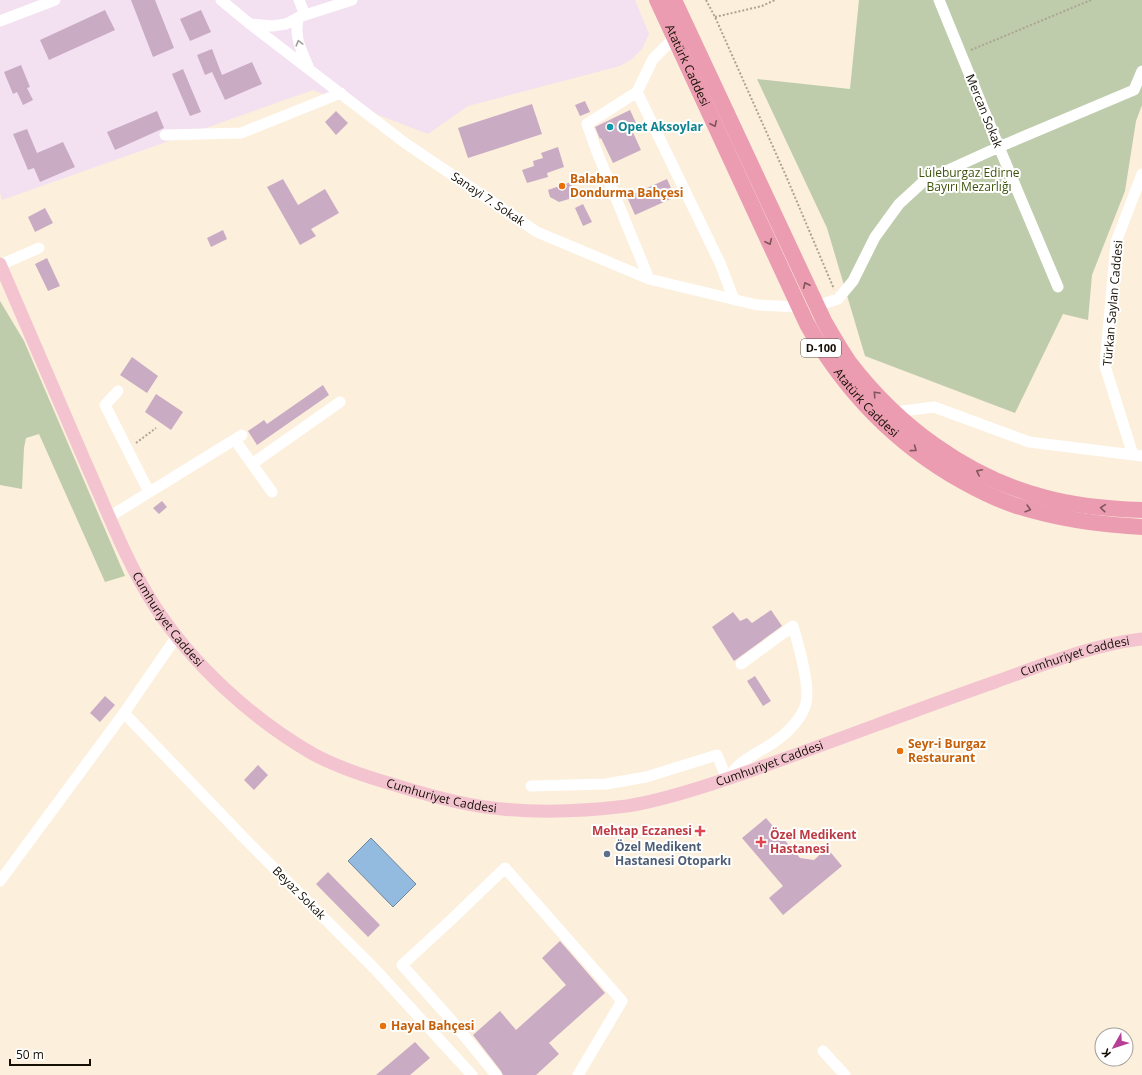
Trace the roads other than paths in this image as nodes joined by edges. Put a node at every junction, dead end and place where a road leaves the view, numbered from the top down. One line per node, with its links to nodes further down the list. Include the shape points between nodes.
1 (24, 0): 9 (street)
2 (55, 0): 9 (street)
3 (221, 0): 12 (street, Sanayi 7. Sokak)
4 (298, 0): 10 (street)
5 (352, 0): 10 (street)
6 (657, 0): 13 (highway, Atatürk Caddesi / D-100)
7 (674, 0): 26 (highway, Atatürk Caddesi / D-100, one-way to 7)
8 (939, 0): 19 (street, Mercan Sokak)
9 (29, 11): 11 (street)
10 (302, 16): 12 (street, via 286,24); 14 (street, one-way to 10, via 297,36 296,25)
11 (0, 21)
12 (250, 24): 14 (street, Sanayi 7. Sokak)
13 (674, 38): 16 (street, via 653,59); 27 (highway, Atatürk Caddesi / D-100, one-way to 27)
14 (309, 68): 17 (street, Sanayi 7. Sokak)
15 (1142, 70): 19 (street, via 1134,90)
16 (637, 92): 23 (street, via 587,124); 25 (street, via 720,263)
17 (341, 93): 18 (street, via 241,133); 23 (street, Sanayi 7. Sokak, via 405,143 537,232)
18 (164, 135)
19 (999, 147): 24 (street, Mercan Sokak); 26 (street, via 924,181 899,204 875,236 853,281 838,299)
20 (1142, 174): 31 (street, Türkan Saylan Caddesi, via 1116,242 1105,366)
21 (39, 248): 22 (street)
22 (0, 265): 36 (main road, Cumhuriyet Caddesi)
23 (649, 279): 25 (street, Sanayi 7. Sokak)
24 (1058, 287)
25 (734, 300): 27 (street, Sanayi 7. Sokak, via 757,305)
26 (816, 306): 30 (highway, Atatürk Caddesi / D-100, one-way to 26, via 848,361)
27 (799, 308): 37 (highway, Atatürk Caddesi / D-100, one-way to 37, via 819,346 861,402 890,431 938,467 985,493 1016,506 1057,517)
28 (118, 392): 33 (street, via 105,405)
29 (340, 402): 32 (street)
30 (894, 412): 31 (street, via 934,407 1029,442); 35 (highway, Atatürk Caddesi / D-100, one-way to 30, via 1094,507 1057,501 1002,483 968,467 924,437)
31 (1138, 455)
32 (252, 464): 33 (street, via 239,437); 34 (street)
33 (149, 492): 36 (street)
34 (272, 492)
35 (1142, 510)
36 (109, 516): 38 (main road, Cumhuriyet Caddesi, via 142,584)
37 (1142, 527)
38 (177, 636): 41 (street); 42 (main road, Cumhuriyet Caddesi, via 227,690 292,741 342,768 426,794 503,809 572,810 644,803)
39 (1142, 639): 42 (main road, Cumhuriyet Caddesi, via 1084,651)
40 (741, 664): 42 (street, via 792,626 806,685 806,706 793,727 733,770)
41 (124, 713): 44 (street); 46 (street, Beyaz Sokak, via 374,968)
42 (727, 779): 43 (street, via 717,755 646,778 606,784)
43 (531, 786)
44 (0, 881)
45 (823, 1051): 49 (street)
46 (472, 1075)
47 (496, 1075): 48 (street, via 402,965 505,868 622,1001)
48 (578, 1075)
49 (845, 1075)

